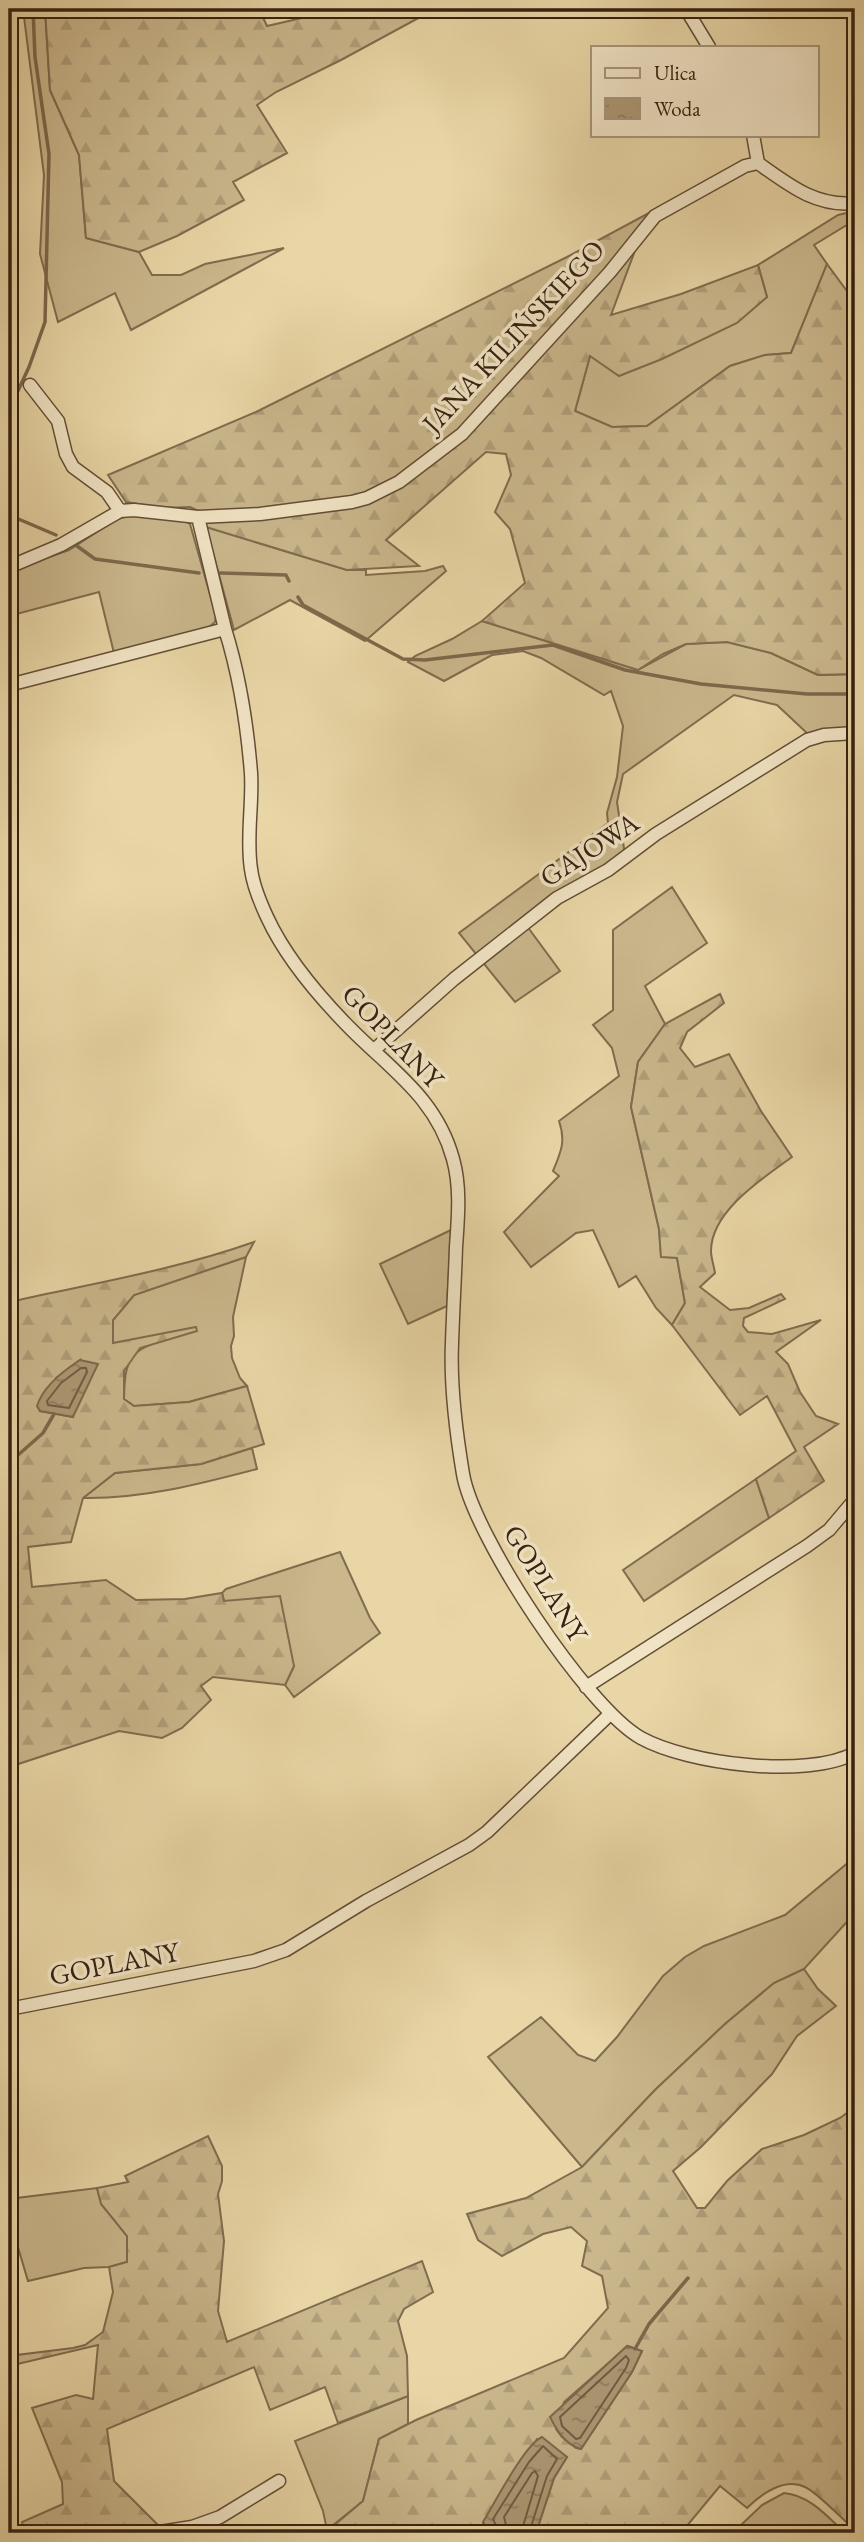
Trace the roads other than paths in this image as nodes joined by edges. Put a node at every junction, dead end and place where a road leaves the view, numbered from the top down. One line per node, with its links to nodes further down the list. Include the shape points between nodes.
1 (687, 9): 2 (street)
2 (708, 46)
3 (753, 136): 4 (street)
4 (758, 163): 5 (street, via 813,198); 8 (street, JANA KILIŃSKIEGO, via 655,216 467,429 399,482 352,502)
5 (855, 203)
6 (30, 385): 7 (street, via 58,421 73,467 107,492)
7 (120, 511): 8 (street, JANA KILIŃSKIEGO); 9 (street, via 61,545)
8 (198, 517): 10 (street, GOPLANY)
9 (9, 567)
10 (225, 629): 11 (street); 13 (street, GOPLANY, via 245,713 251,868 256,891 279,938 321,997)
11 (9, 685)
12 (855, 733): 13 (street, GAJOWA, via 807,740 656,834 608,870 557,898 445,986)
13 (374, 1051): 15 (street, GOPLANY, via 410,1082 432,1112 453,1160 457,1220 452,1372 468,1497 528,1606)
14 (851, 1504): 15 (street, via 829,1530 807,1546)
15 (586, 1687): 16 (street, GOPLANY)
16 (609, 1715): 17 (street, GOPLANY, via 641,1738 707,1759 812,1765 833,1763); 18 (street, GOPLANY, via 487,1832 286,1950 254,1961)
17 (855, 1753)
18 (9, 2009)
19 (279, 2481): 22 (street, via 219,2517 192,2528)
20 (26, 2533): 21 (street)
21 (38, 2533)
22 (154, 2533)

